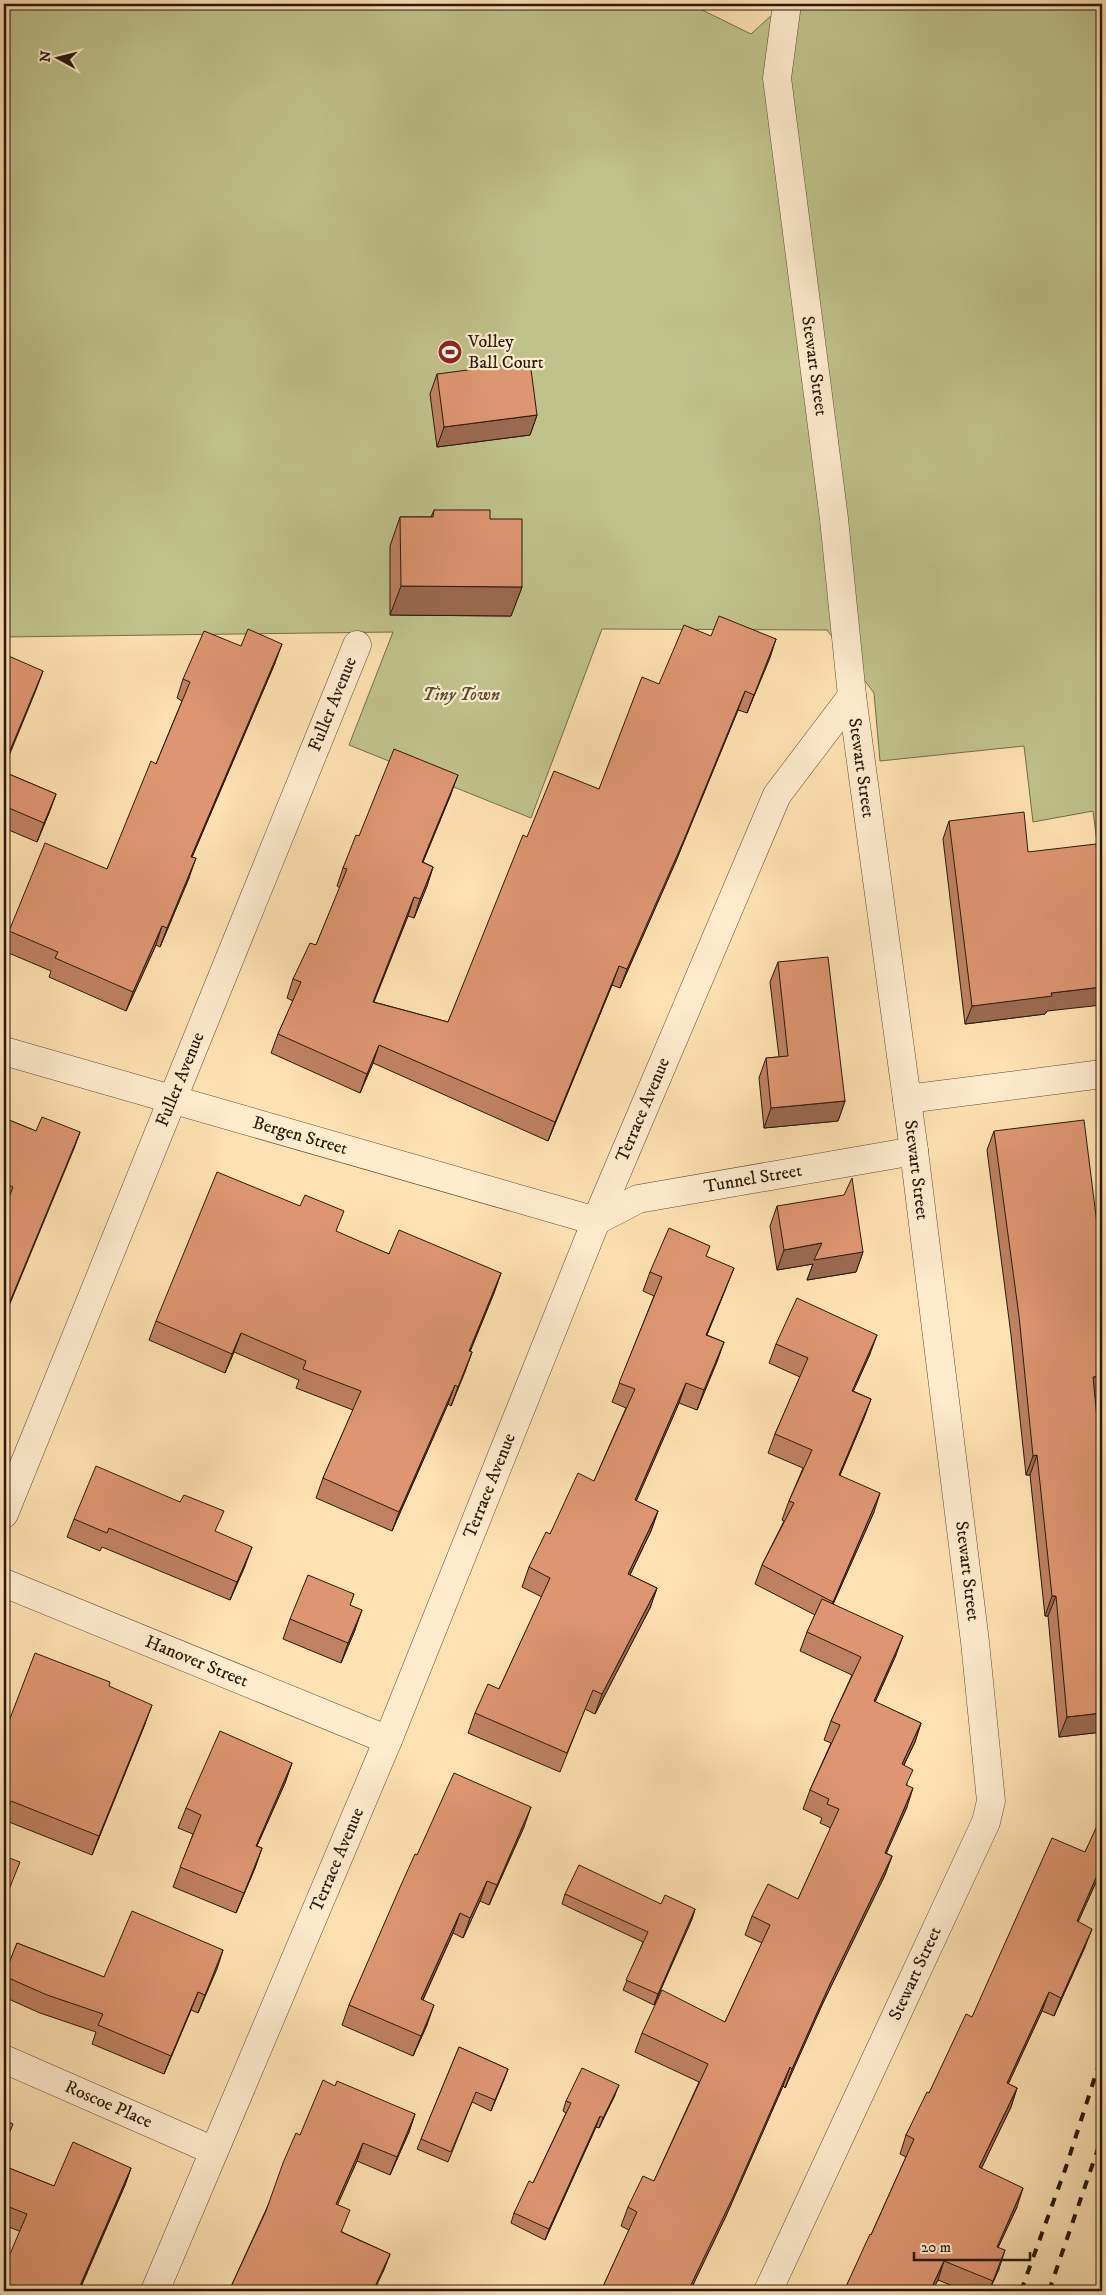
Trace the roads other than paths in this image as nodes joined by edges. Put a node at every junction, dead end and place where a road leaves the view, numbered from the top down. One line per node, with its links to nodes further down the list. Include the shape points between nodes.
1 (787, 4): 3 (street, Stewart Street, via 777,78 834,519)
2 (357, 645): 7 (street, Fuller Avenue)
3 (852, 696): 6 (street, Stewart Street); 9 (street, Terrace Avenue, via 777,795)
4 (4, 1051): 7 (street, Bergen Street)
5 (1102, 1074): 6 (street)
6 (907, 1099): 8 (street, Stewart Street)
7 (172, 1100): 9 (street, Bergen Street); 10 (street, Fuller Avenue)
8 (914, 1151): 9 (street, Tunnel Street, via 638,1199); 16 (street, Stewart Street, via 975,1642 990,1776 990,1812)
9 (596, 1221): 12 (street, Terrace Avenue)
10 (4, 1514)
11 (4, 1583): 12 (street, Hanover Street)
12 (388, 1740): 14 (street, Terrace Avenue)
13 (4, 2059): 14 (street, Roscoe Place)
14 (214, 2151): 15 (street, Terrace Avenue)
15 (155, 2291)
16 (768, 2291)

